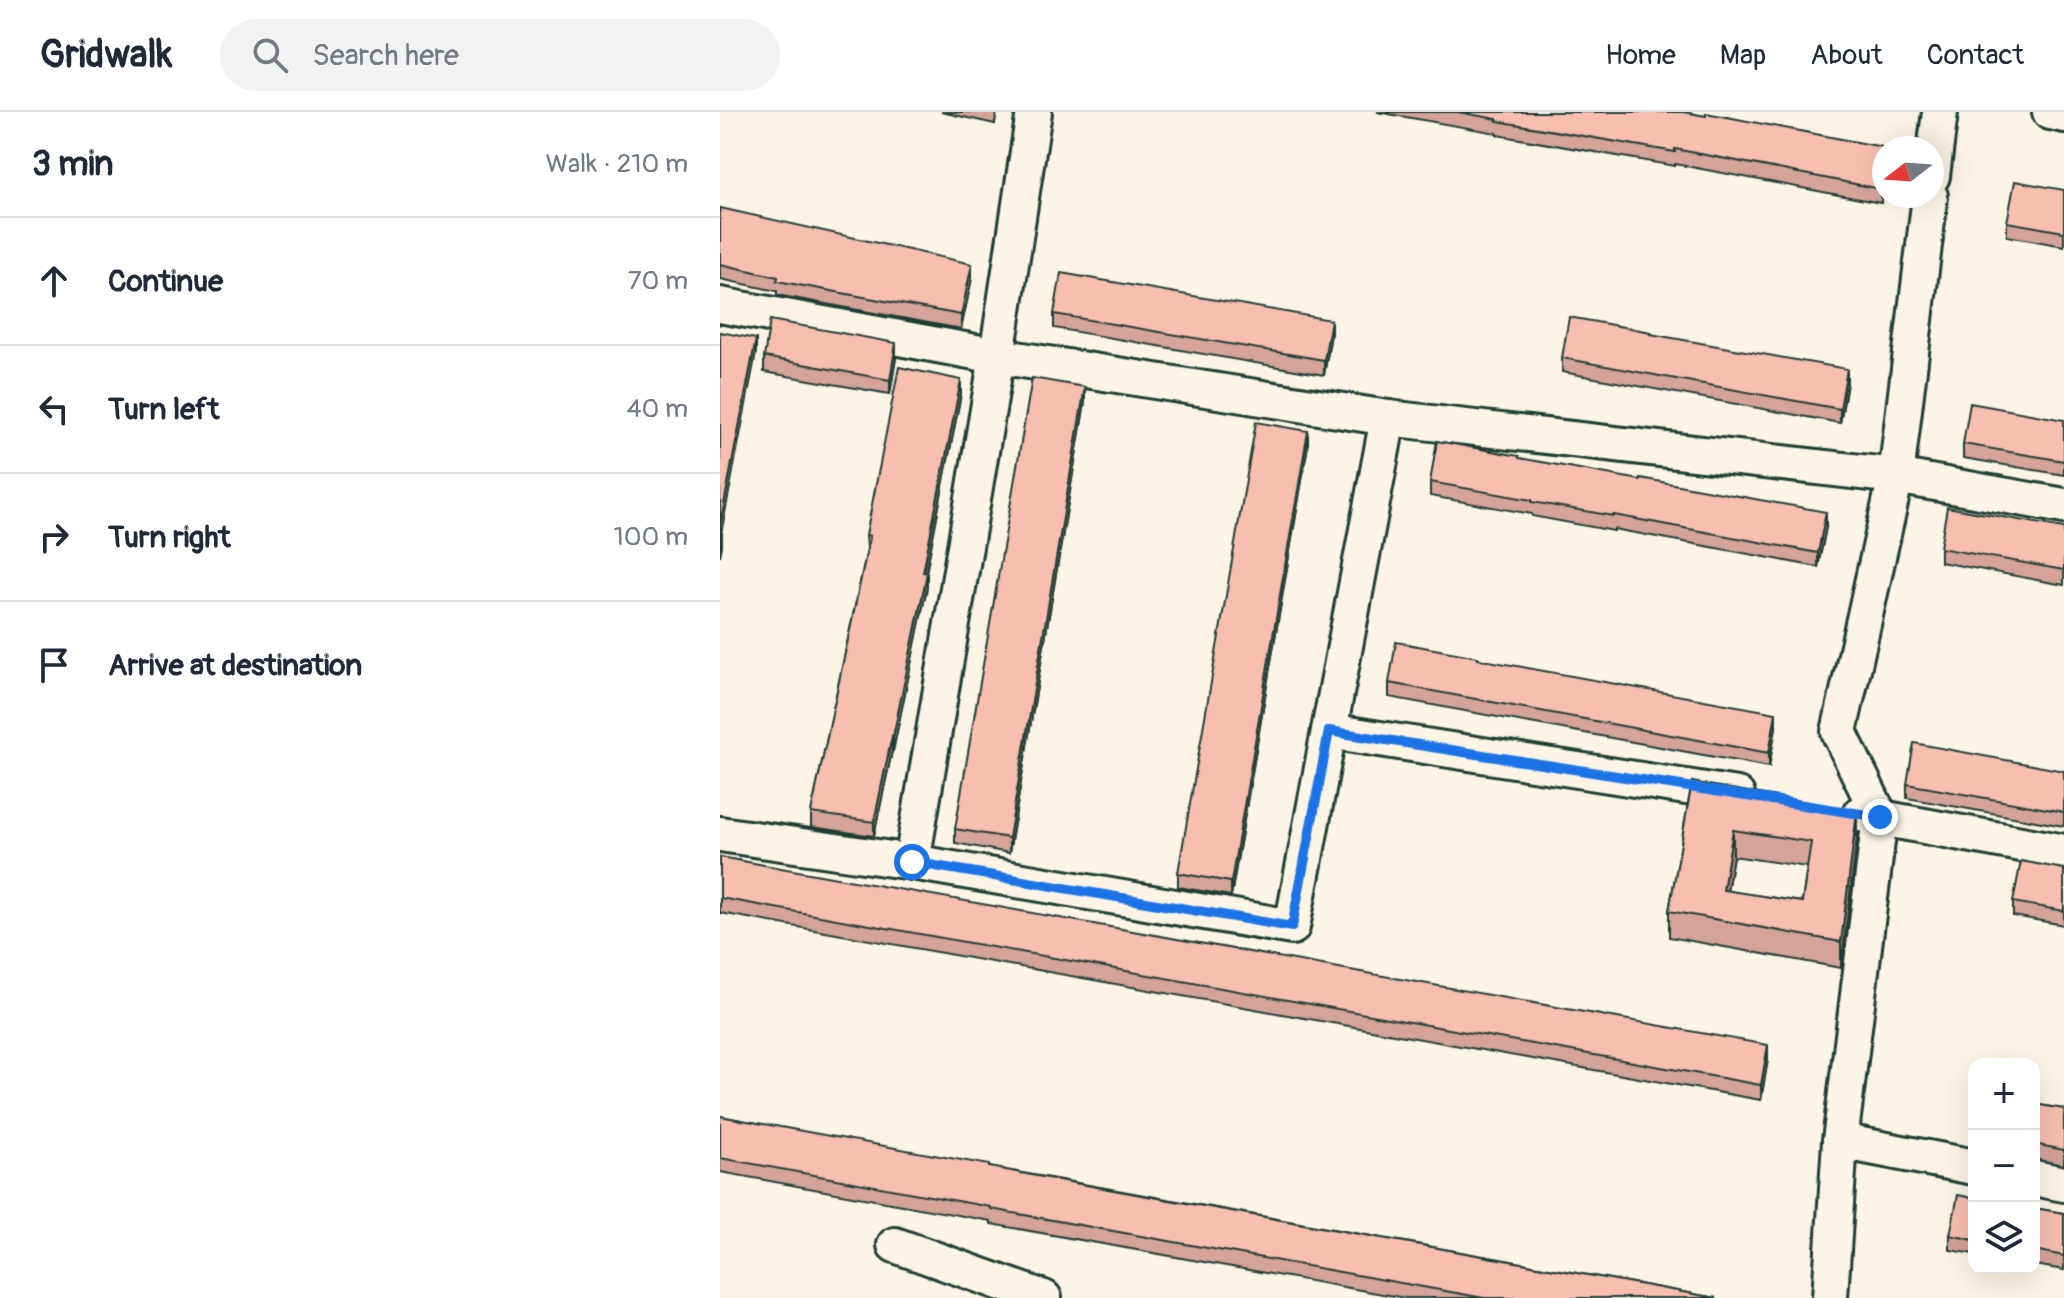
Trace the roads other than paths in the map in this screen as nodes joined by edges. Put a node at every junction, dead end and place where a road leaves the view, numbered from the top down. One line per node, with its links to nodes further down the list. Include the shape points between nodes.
1 (1034, 112): 8 (street)
2 (1940, 112): 5 (street)
3 (2050, 112): 4 (street)
4 (2064, 115)
5 (1937, 136)
6 (1929, 208): 10 (street)
7 (720, 305): 8 (street)
8 (997, 356): 9 (street); 18 (street)
9 (1388, 418): 10 (street); 12 (street)
10 (1896, 476): 11 (street); 15 (street, via 1839,732)
11 (2064, 506)
12 (1329, 731): 13 (street); 18 (street, via 1292,927)
13 (1770, 800)
14 (1833, 809): 15 (street)
15 (1880, 817): 17 (street); 19 (street)
16 (720, 834): 18 (street)
17 (2064, 852)
18 (912, 862)
19 (1840, 1141): 20 (street); 25 (street)
20 (1968, 1166)
21 (2040, 1179): 22 (street)
22 (2064, 1184)
23 (895, 1245): 24 (street)
24 (1044, 1298)
25 (1830, 1298)

